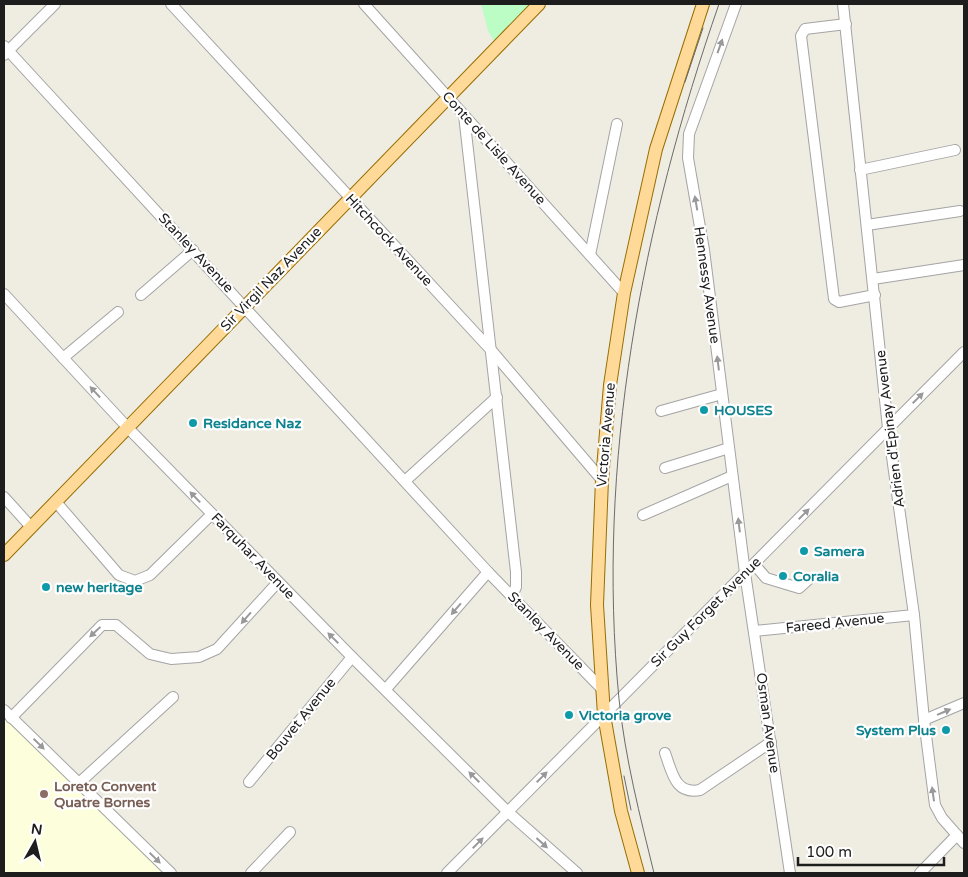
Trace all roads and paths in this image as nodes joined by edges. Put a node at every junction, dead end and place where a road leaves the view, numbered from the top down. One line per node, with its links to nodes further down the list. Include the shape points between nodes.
1 (55, 4): 9 (street)
2 (171, 4): 15 (street, Hitchcock Avenue)
3 (364, 4): 10 (street, Conte de Lisle Avenue)
4 (539, 4): 10 (main road, Sir Virgil Naz Avenue)
5 (703, 4): 22 (main road, Victoria Avenue, via 656,149)
6 (736, 4): 31 (street, Hennessy Avenue, one-way to 6, via 688,145 702,96)
7 (843, 4): 8 (street, Adrien d'Epinay Avenue)
8 (846, 24): 14 (street, Adrien d'Epinay Avenue); 25 (street, via 805,29 801,36 834,299 839,302)
9 (5, 51): 18 (street, Stanley Avenue)
10 (449, 97): 11 (street, Conte de Lisle Avenue); 15 (main road, Sir Virgil Naz Avenue)
11 (464, 115): 19 (street, Conte de Lisle Avenue); 28 (street)
12 (617, 124): 19 (street)
13 (955, 150): 14 (street)
14 (860, 170): 17 (street, Adrien d'Epinay Avenue)
15 (350, 198): 26 (main road, Sir Virgil Naz Avenue); 28 (street, Hitchcock Avenue)
16 (960, 211): 17 (street)
17 (867, 225): 21 (street, Adrien d'Epinay Avenue)
18 (193, 250): 24 (street); 26 (street, Stanley Avenue)
19 (590, 256): 22 (street, Conte de Lisle Avenue)
20 (964, 265): 21 (street)
21 (873, 279): 25 (street, Adrien d'Epinay Avenue)
22 (624, 293): 39 (main road, Victoria Avenue, via 610,385)
23 (4, 294): 30 (street, Farquhar Avenue)
24 (141, 295)
25 (875, 295): 35 (street, Adrien d'Epinay Avenue)
26 (245, 306): 34 (main road, Sir Virgil Naz Avenue); 40 (street, Stanley Avenue)
27 (118, 312): 30 (street)
28 (492, 350): 32 (street); 39 (street, Hitchcock Avenue)
29 (964, 352): 35 (street, Sir Guy Forget Avenue, one-way to 29)
30 (63, 358): 34 (street, Farquhar Avenue, one-way to 30)
31 (722, 394): 33 (street); 36 (street, Hennessy Avenue)
32 (497, 397): 40 (street); 52 (street, via 516,572)
33 (661, 411)
34 (128, 428): 42 (main road, Sir Virgil Naz Avenue); 43 (street, Farquhar Avenue, one-way to 34)
35 (888, 428): 47 (street, Sir Guy Forget Avenue, one-way to 35); 53 (street, Adrien d'Epinay Avenue)
36 (729, 448): 37 (street); 38 (street, Hennessy Avenue)
37 (665, 468)
38 (732, 476): 44 (street); 49 (street, Hennessy Avenue, one-way to 38)
39 (602, 480): 57 (main road, Victoria Avenue, via 597,605)
40 (405, 481): 48 (street, Stanley Avenue)
41 (4, 497): 45 (street)
42 (56, 502): 43 (street, via 119,575 135,581 150,574); 45 (main road, Sir Virgil Naz Avenue)
43 (212, 514): 51 (street, Farquhar Avenue)
44 (643, 515)
45 (32, 527): 46 (main road, Sir Virgil Naz Avenue)
46 (4, 556)
47 (754, 564): 49 (street, Sir Guy Forget Avenue); 50 (street, via 766,578 799,588)
48 (488, 572): 52 (street, Stanley Avenue); 56 (street, one-way to 56)
49 (745, 573): 54 (street, Osman Avenue); 61 (street, Sir Guy Forget Avenue)
50 (808, 580)
51 (278, 582): 55 (street, Farquhar Avenue, one-way to 51); 60 (street, one-way to 60, via 218,649 199,657 171,659 150,654 116,625 102,626)
52 (512, 596): 57 (street, Stanley Avenue)
53 (914, 615): 54 (street, Fareed Avenue); 62 (street, Adrien d'Epinay Avenue)
54 (755, 631): 63 (street, Osman Avenue)
55 (352, 657): 56 (street, Farquhar Avenue); 65 (street, Bouvet Avenue)
56 (386, 689): 67 (street, Farquhar Avenue, one-way to 56)
57 (603, 690): 61 (main road, Victoria Avenue)
58 (173, 697): 66 (street)
59 (964, 703): 62 (street, one-way to 59)
60 (8, 714): 66 (street, one-way to 66)
61 (604, 715): 67 (street, Sir Guy Forget Avenue, one-way to 61); 75 (main road, Victoria Avenue, via 621,811)
62 (924, 720): 69 (street, Adrien d'Epinay Avenue, one-way to 62, via 935,805)
63 (771, 742): 64 (street, via 700,790 693,791 678,785); 76 (street, Osman Avenue)
64 (665, 753)
65 (249, 782)
66 (79, 784): 71 (street, one-way to 71)
67 (508, 812): 73 (street, Sir Guy Forget Avenue, one-way to 67); 74 (street, Farquhar Avenue, one-way to 74)
68 (290, 832): 72 (street)
69 (957, 835): 70 (street, Adrien d'Epinay Avenue); 77 (street)
70 (964, 843)
71 (171, 873)
72 (251, 873)
73 (447, 873)
74 (577, 873)
75 (638, 873)
76 (790, 873)
77 (920, 873)

